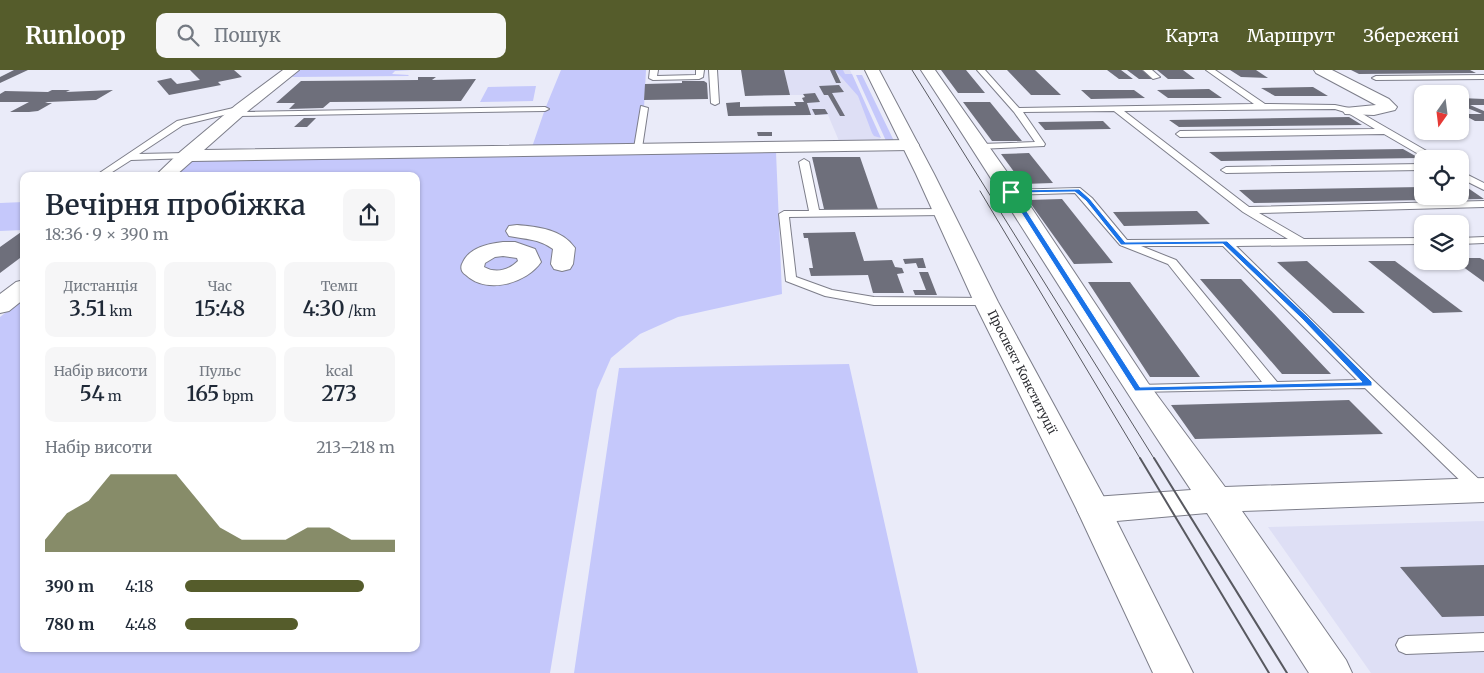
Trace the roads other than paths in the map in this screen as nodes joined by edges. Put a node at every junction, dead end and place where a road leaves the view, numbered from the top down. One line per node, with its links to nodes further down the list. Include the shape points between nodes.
1 (292, 70): 20 (street)
2 (654, 70): 3 (lane, via 653,78 699,77)
3 (700, 70)
4 (713, 70): 14 (lane)
5 (872, 70): 24 (street, Проспект Конституції)
6 (928, 70): 25 (street)
7 (981, 70): 19 (lane)
8 (1147, 70): 12 (lane)
9 (1210, 70): 15 (lane)
10 (1321, 70): 21 (street, via 1389,107)
11 (1484, 76): 13 (lane)
12 (1156, 77)
13 (1376, 78)
14 (714, 103)
15 (1263, 106): 18 (lane); 21 (lane, via 1335,107)
16 (545, 108): 20 (lane)
17 (644, 108): 26 (lane)
18 (1117, 109): 19 (lane); 39 (lane)
19 (1017, 110): 25 (lane, via 1041,144)
20 (238, 111): 28 (street); 29 (lane, via 180,123)
21 (1351, 111): 22 (lane)
22 (1386, 131): 23 (lane); 27 (lane)
23 (1180, 134)
24 (910, 145): 26 (street); 40 (street, Проспект Конституції)
25 (981, 147): 37 (street)
26 (638, 148): 28 (street)
27 (1419, 150)
28 (186, 156): 29 (lane); 34 (street)
29 (130, 157): 33 (lane)
30 (804, 162): 41 (lane)
31 (1414, 167): 32 (lane)
32 (1226, 170)
33 (106, 172)
34 (168, 172)
35 (1469, 179): 36 (lane)
36 (1484, 187)
37 (1011, 192): 48 (lane, via 1077,190); 55 (street)
38 (1484, 204): 39 (lane)
39 (1247, 210): 47 (lane)
40 (943, 212): 41 (lane); 51 (street, Проспект Конституції)
41 (815, 214): 51 (lane, via 784,214 790,279 829,293 874,301)
42 (516, 240): 49 (street, via 539,234 558,242 564,248)
43 (1469, 240): 44 (lane)
44 (1484, 240)
45 (1414, 241): 47 (lane)
46 (1224, 242): 47 (lane); 48 (lane); 53 (lane)
47 (1301, 242)
48 (1124, 244): 54 (lane, via 1172,262)
49 (562, 264)
50 (20, 290): 52 (street)
51 (986, 302): 58 (street, Проспект Конституції)
52 (0, 306)
53 (1369, 384): 54 (lane); 56 (lane)
54 (1272, 386): 55 (lane)
55 (1138, 389): 57 (street)
56 (1482, 490): 57 (street)
57 (1216, 500): 58 (street); 62 (street)
58 (1094, 510): 61 (street, Проспект Конституції)
59 (1484, 642): 60 (lane)
60 (1406, 645)
61 (1173, 673)
62 (1332, 673)

